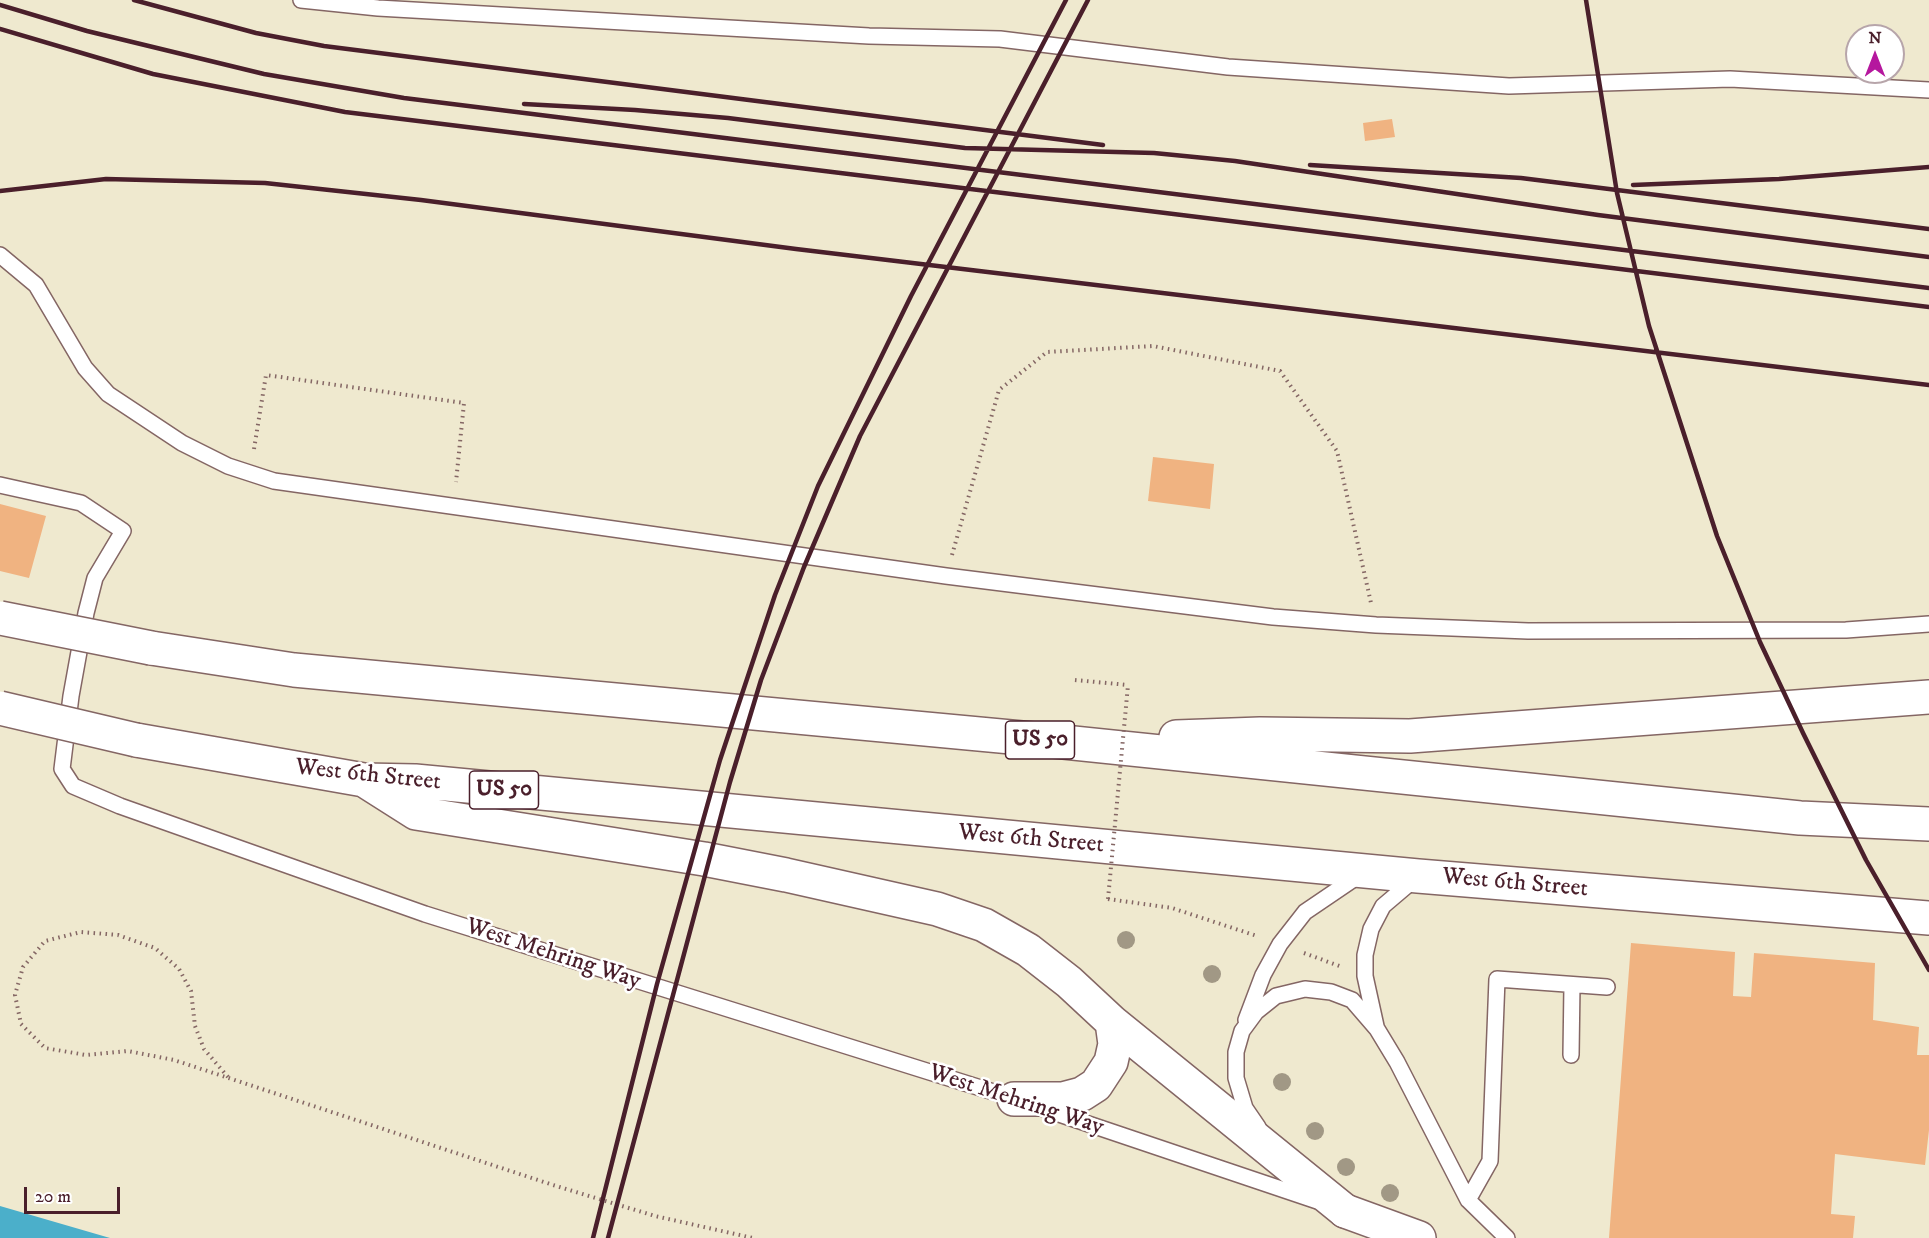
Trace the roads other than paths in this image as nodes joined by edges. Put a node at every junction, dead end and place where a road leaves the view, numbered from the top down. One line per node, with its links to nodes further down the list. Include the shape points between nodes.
1 (301, 0): 2 (lane, via 869,36 1000,39 1228,67 1509,86 1730,79)
2 (1929, 90)
3 (0, 255): 6 (lane, via 36,285 85,368 108,394 182,443 274,482 946,576 1273,617 1528,631 1846,630)
4 (0, 485): 21 (lane, West Mehring Way, via 81,503 123,531 95,578 86,613 62,769 73,786 425,914)
5 (0, 618): 9 (main road, US 50, bridge, via 151,648 294,670)
6 (1929, 624)
7 (1929, 697): 9 (main road, via 1410,736 1260,734)
8 (0, 708): 10 (main road, West 6th Street / US 50, bridge, via 136,740)
9 (1054, 741): 11 (main road, US 50, via 1800,818)
10 (364, 780): 12 (main road, West 6th Street / US 50, via 415,781); 17 (main road, via 416,813 704,859 937,909 984,925 1028,950)
11 (1929, 824)
12 (1366, 871): 13 (main road, West 6th Street / US 50); 19 (lane, via 1305,912 1286,936 1263,975)
13 (1418, 876): 14 (main road, West 6th Street / US 50); 18 (lane, via 1383,906 1371,929 1365,976)
14 (1929, 918)
15 (1572, 985): 16 (lane); 20 (lane); 23 (lane, via 1497,979 1490,1161)
16 (1607, 987)
17 (1112, 1022): 21 (main road, via 1115,1044 1111,1062 1096,1084 1082,1094 1063,1099); 22 (main road)
18 (1377, 1029): 19 (lane, via 1352,1000 1305,989 1276,996 1256,1012); 23 (lane)
19 (1242, 1031): 22 (lane, via 1236,1052 1236,1078 1245,1108)
20 (1571, 1055)
21 (1014, 1099): 24 (lane, West Mehring Way)
22 (1276, 1155): 24 (main road)
23 (1468, 1200): 26 (lane)
24 (1345, 1211): 25 (main road, West Mehring Way)
25 (1419, 1238)
26 (1507, 1238)

